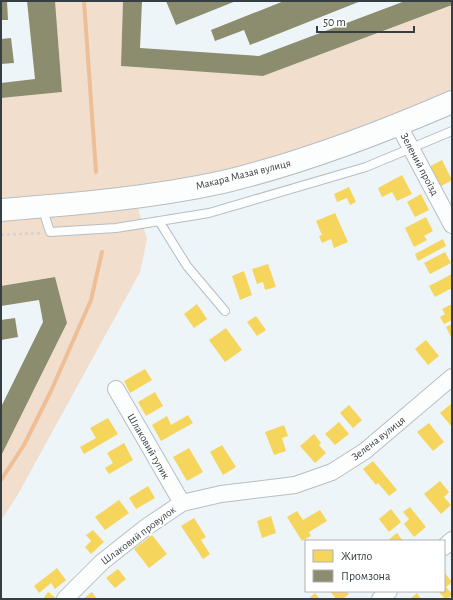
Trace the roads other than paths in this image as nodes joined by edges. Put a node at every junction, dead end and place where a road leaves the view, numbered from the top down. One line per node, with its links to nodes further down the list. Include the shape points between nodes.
1 (452, 102): 2 (main road, Макара Мазая вулиця)
2 (398, 124): 4 (street, Зелений проїзд); 5 (main road, Макара Мазая вулиця, via 301,159 223,182 135,198)
3 (452, 131): 4 (lane)
4 (411, 148): 7 (lane, via 366,167 216,211); 8 (street, Зелений проїзд)
5 (42, 207): 6 (main road, Макара Мазая вулиця); 7 (lane, via 50,232 116,228)
6 (1, 210)
7 (159, 221): 9 (lane, via 188,266)
8 (452, 225)
9 (225, 311)
10 (452, 377): 12 (street, Зелена вулиця, via 365,452 332,472)
11 (116, 389): 13 (street, Шлаковий тупик)
12 (295, 485): 13 (street, Шлаковий провулок, via 221,494)
13 (182, 503): 15 (street, Шлаковий провулок, via 102,562)
14 (389, 592): 16 (street)
15 (65, 599)
16 (380, 599)

